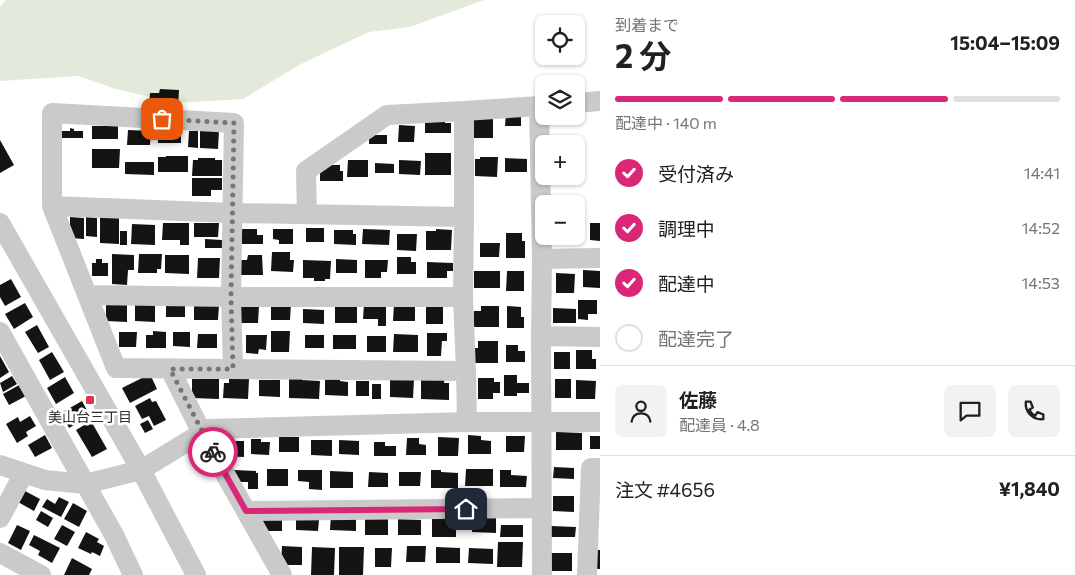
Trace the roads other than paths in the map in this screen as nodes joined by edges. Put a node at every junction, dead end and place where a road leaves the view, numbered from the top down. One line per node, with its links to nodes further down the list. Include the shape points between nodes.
1 (600, 102): 2 (street)
2 (585, 103)
3 (535, 105): 4 (street)
4 (464, 110): 8 (street, via 387,115 306,171); 9 (street)
5 (541, 125): 12 (street)
6 (52, 206): 7 (street); 7 (street, via 52,113 234,123); 13 (street)
7 (233, 213): 8 (street); 14 (street)
8 (307, 214): 9 (street)
9 (464, 217): 15 (street)
10 (0, 223): 28 (street)
11 (600, 258): 12 (street)
12 (542, 259): 17 (street)
13 (87, 295): 14 (street); 19 (street, via 116,368)
14 (231, 297): 15 (street); 20 (street)
15 (463, 297): 21 (street)
16 (0, 332): 30 (street)
17 (541, 336): 18 (street); 22 (street)
18 (600, 337)
19 (170, 369): 20 (street); 25 (street)
20 (233, 369): 21 (street)
21 (466, 371): 23 (street)
22 (540, 421): 23 (street); 24 (street); 31 (street)
23 (466, 422): 25 (street, via 208,429)
24 (600, 422)
25 (202, 432): 28 (street); 32 (street)
26 (0, 465): 29 (street)
27 (600, 468): 34 (street, via 591,468)
28 (142, 470): 30 (street); 38 (street)
29 (24, 473): 30 (street, via 45,480); 33 (street)
30 (86, 484): 37 (street)
31 (540, 508): 32 (street); 40 (street)
32 (246, 511): 39 (street)
33 (0, 518)
34 (594, 543): 41 (street)
35 (0, 553): 36 (street)
36 (41, 575)
37 (132, 575)
38 (196, 575)
39 (282, 575)
40 (542, 575)
41 (587, 575)

